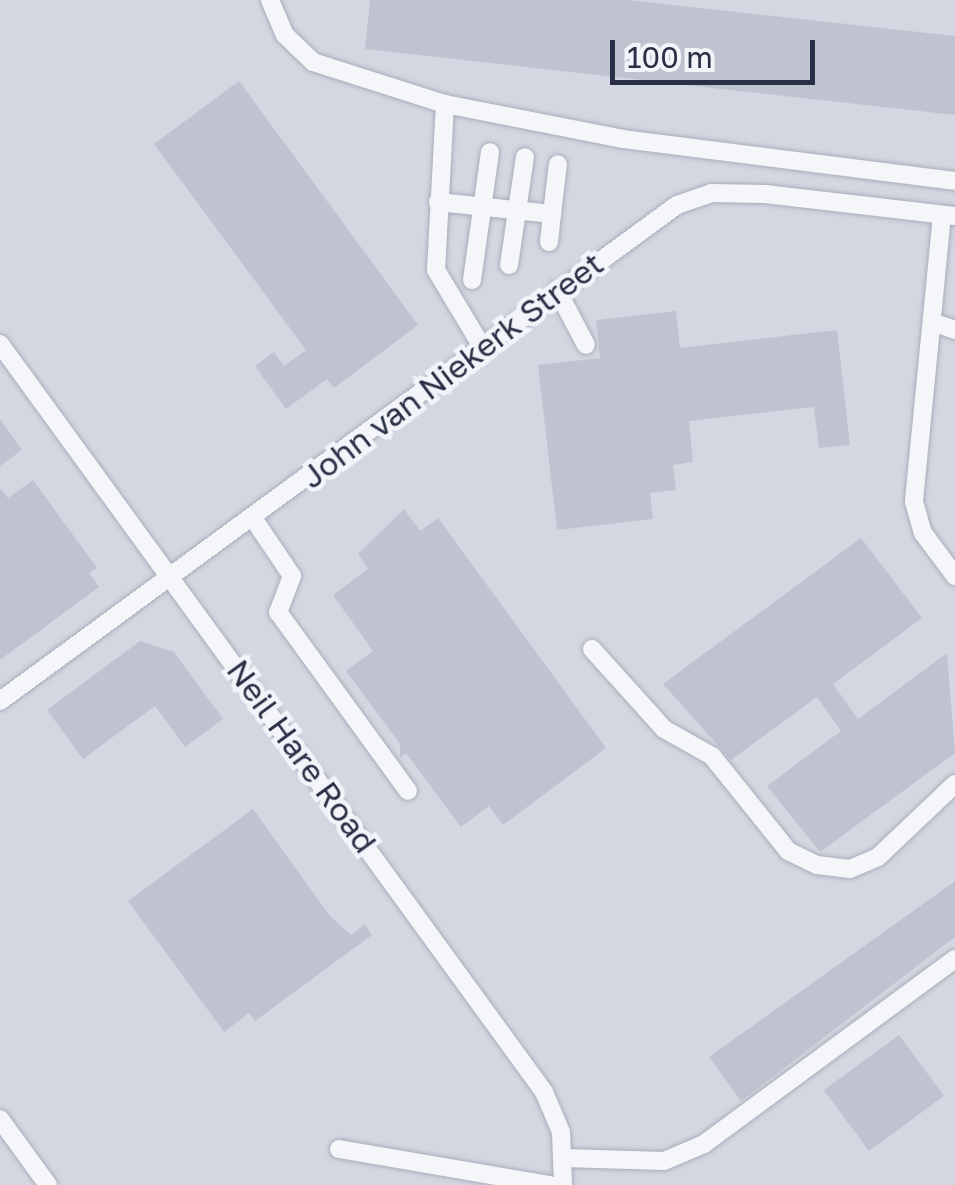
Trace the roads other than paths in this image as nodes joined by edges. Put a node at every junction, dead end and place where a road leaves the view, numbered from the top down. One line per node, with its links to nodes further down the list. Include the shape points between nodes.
1 (270, 0): 2 (street, via 285,35 314,62)
2 (445, 104): 6 (street, via 623,140); 7 (street)
3 (490, 152): 8 (street)
4 (525, 158): 9 (street)
5 (558, 164): 10 (street)
6 (955, 181)
7 (438, 202): 8 (street); 19 (street, via 436,270)
8 (481, 208): 9 (street); 14 (street)
9 (516, 212): 10 (street); 13 (street)
10 (552, 214): 12 (street)
11 (948, 216): 15 (street, John van Niekerk Street, via 765,194 694,196); 16 (street)
12 (549, 242)
13 (509, 265)
14 (472, 280)
15 (557, 290): 19 (street, John van Niekerk Street); 20 (street)
16 (932, 322): 17 (street); 23 (street, via 914,502 923,534)
17 (955, 330)
18 (0, 344): 22 (street, Neil Hare Road)
19 (480, 345): 21 (street, John van Niekerk Street)
20 (586, 346)
21 (253, 518): 22 (street, John van Niekerk Street); 27 (street, via 292,576 278,612)
22 (170, 576): 25 (street, John van Niekerk Street); 31 (street, Neil Hare Road, via 544,1092)
23 (955, 576)
24 (592, 649): 26 (street, via 664,729 712,756 788,850 817,865 850,869 878,858)
25 (0, 701)
26 (955, 784)
27 (408, 791)
28 (955, 959): 31 (street, via 692,1150 639,1163)
29 (0, 1119): 32 (street)
30 (339, 1149): 33 (street)
31 (564, 1158): 34 (street, Neil Hare Road)
32 (48, 1185)
33 (550, 1185)
34 (563, 1185)

